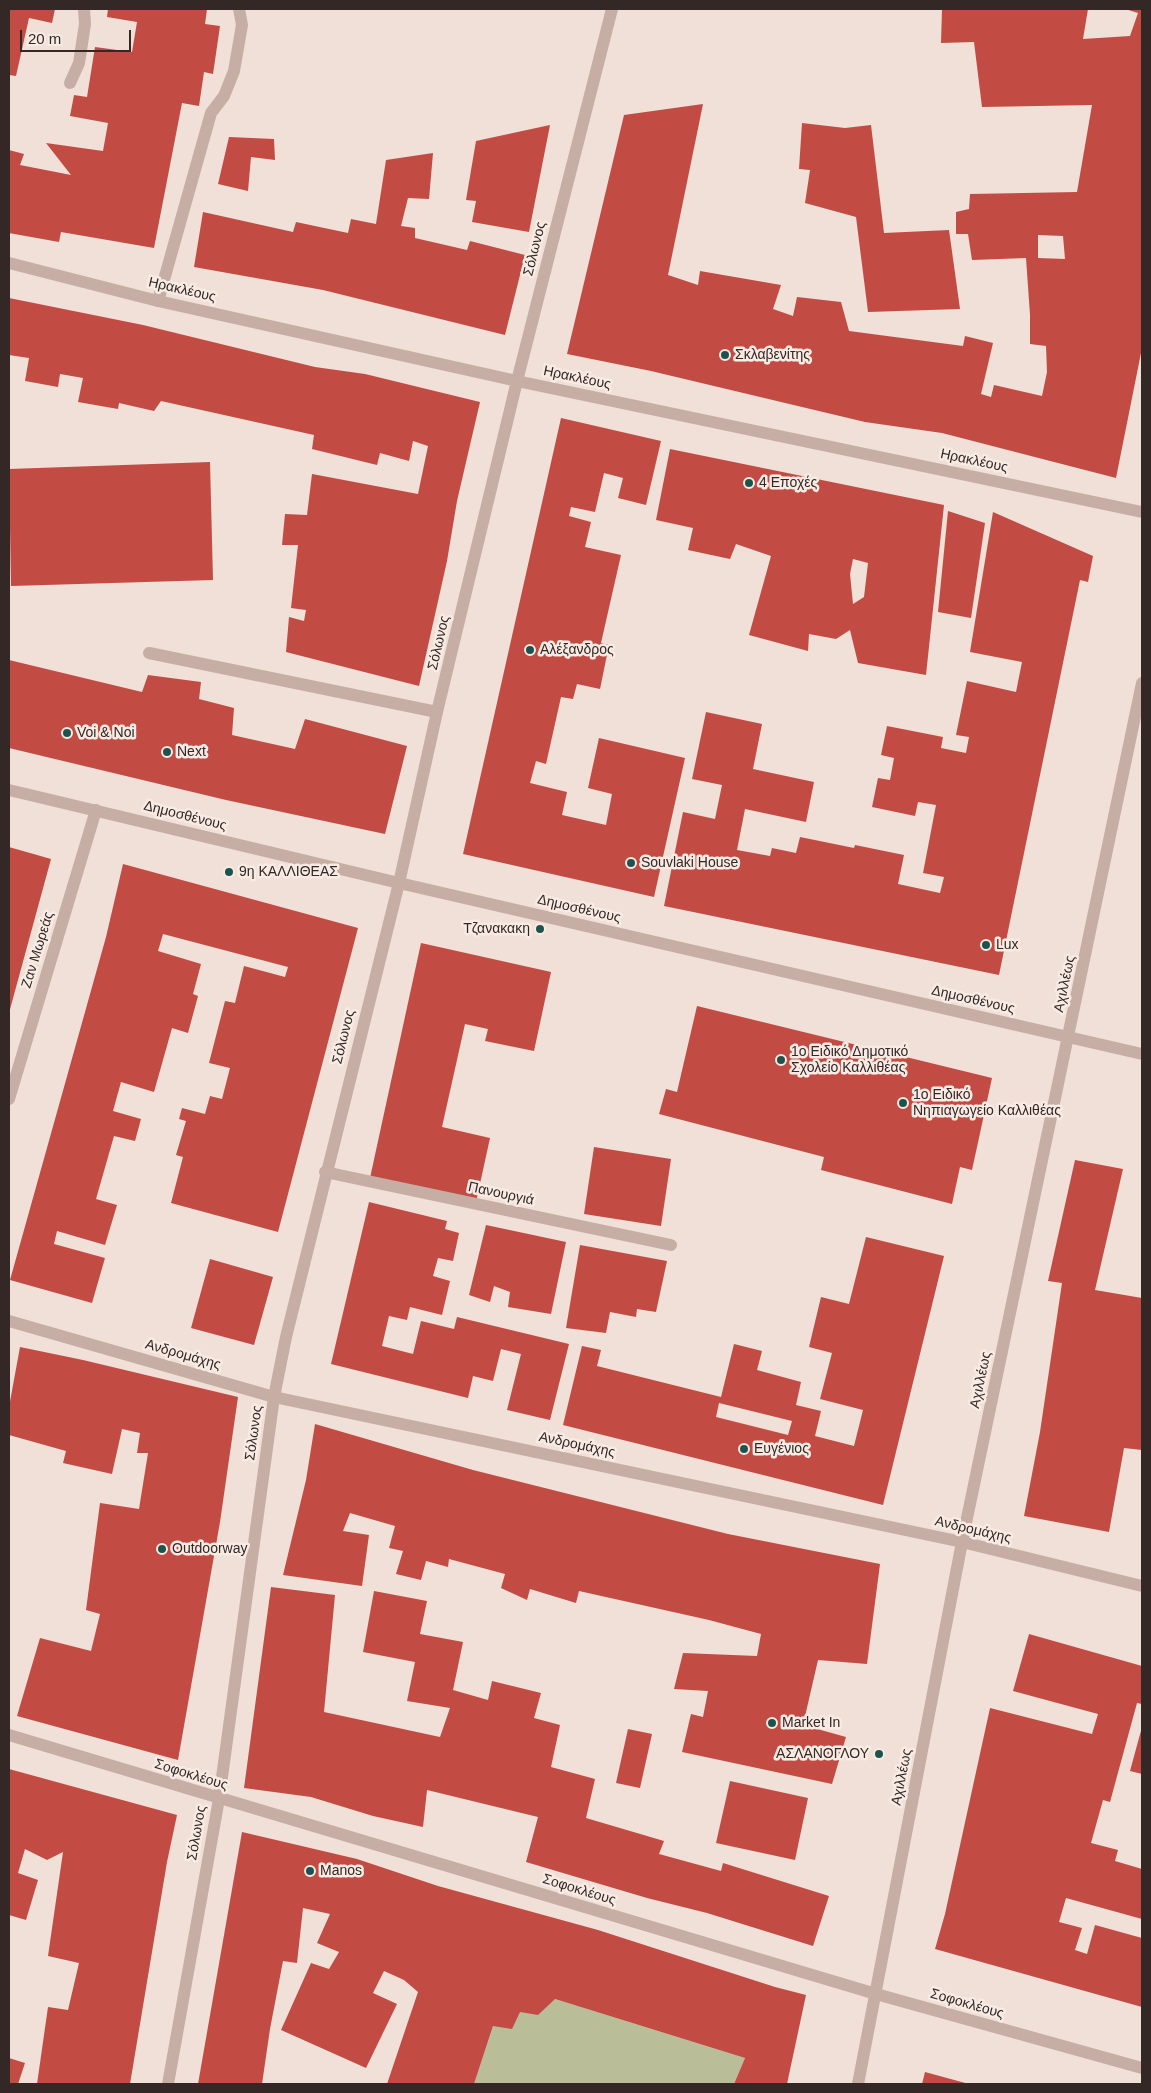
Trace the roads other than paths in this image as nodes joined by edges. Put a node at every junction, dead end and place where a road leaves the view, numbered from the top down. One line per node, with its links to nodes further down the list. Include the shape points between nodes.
1 (84, 9): 4 (street, via 79,63)
2 (239, 9): 6 (street, via 242,25 234,71 224,96 211,113)
3 (612, 9): 7 (street, Σόλωνος)
4 (70, 83)
5 (9, 262): 6 (street, Ηρακλέους)
6 (158, 301): 7 (street, Ηρακλέους)
7 (517, 381): 8 (street, Ηρακλέους); 11 (street, Σόλωνος)
8 (1142, 512)
9 (149, 653): 11 (street)
10 (1142, 683): 15 (street, Αχιλλέως)
11 (438, 712): 14 (street, Σόλωνος)
12 (9, 790): 13 (street, Δημοσθένους)
13 (96, 810): 14 (street, Δημοσθένους); 17 (street, Ζαν Μωρεάς)
14 (399, 883): 15 (street, Δημοσθένους); 18 (street, Σόλωνος)
15 (1069, 1037): 16 (street, Δημοσθένους); 22 (street, Αχιλλέως)
16 (1142, 1054)
17 (9, 1099)
18 (325, 1172): 19 (street, Πανουργιά); 21 (street, Σόλωνος)
19 (671, 1245)
20 (9, 1321): 21 (street, Ανδρομάχης)
21 (274, 1397): 22 (street, Ανδρομάχης); 25 (street, Σόλωνος)
22 (962, 1542): 23 (street, Ανδρομάχης); 26 (street, Αχιλλέως)
23 (1142, 1586)
24 (9, 1735): 25 (street, Σοφοκλέους)
25 (219, 1799): 26 (street, Σοφοκλέους); 28 (street, Σόλωνος)
26 (876, 1994): 27 (street, Σοφοκλέους); 29 (street, Αχιλλέως)
27 (1142, 2068)
28 (168, 2084)
29 (858, 2084)

